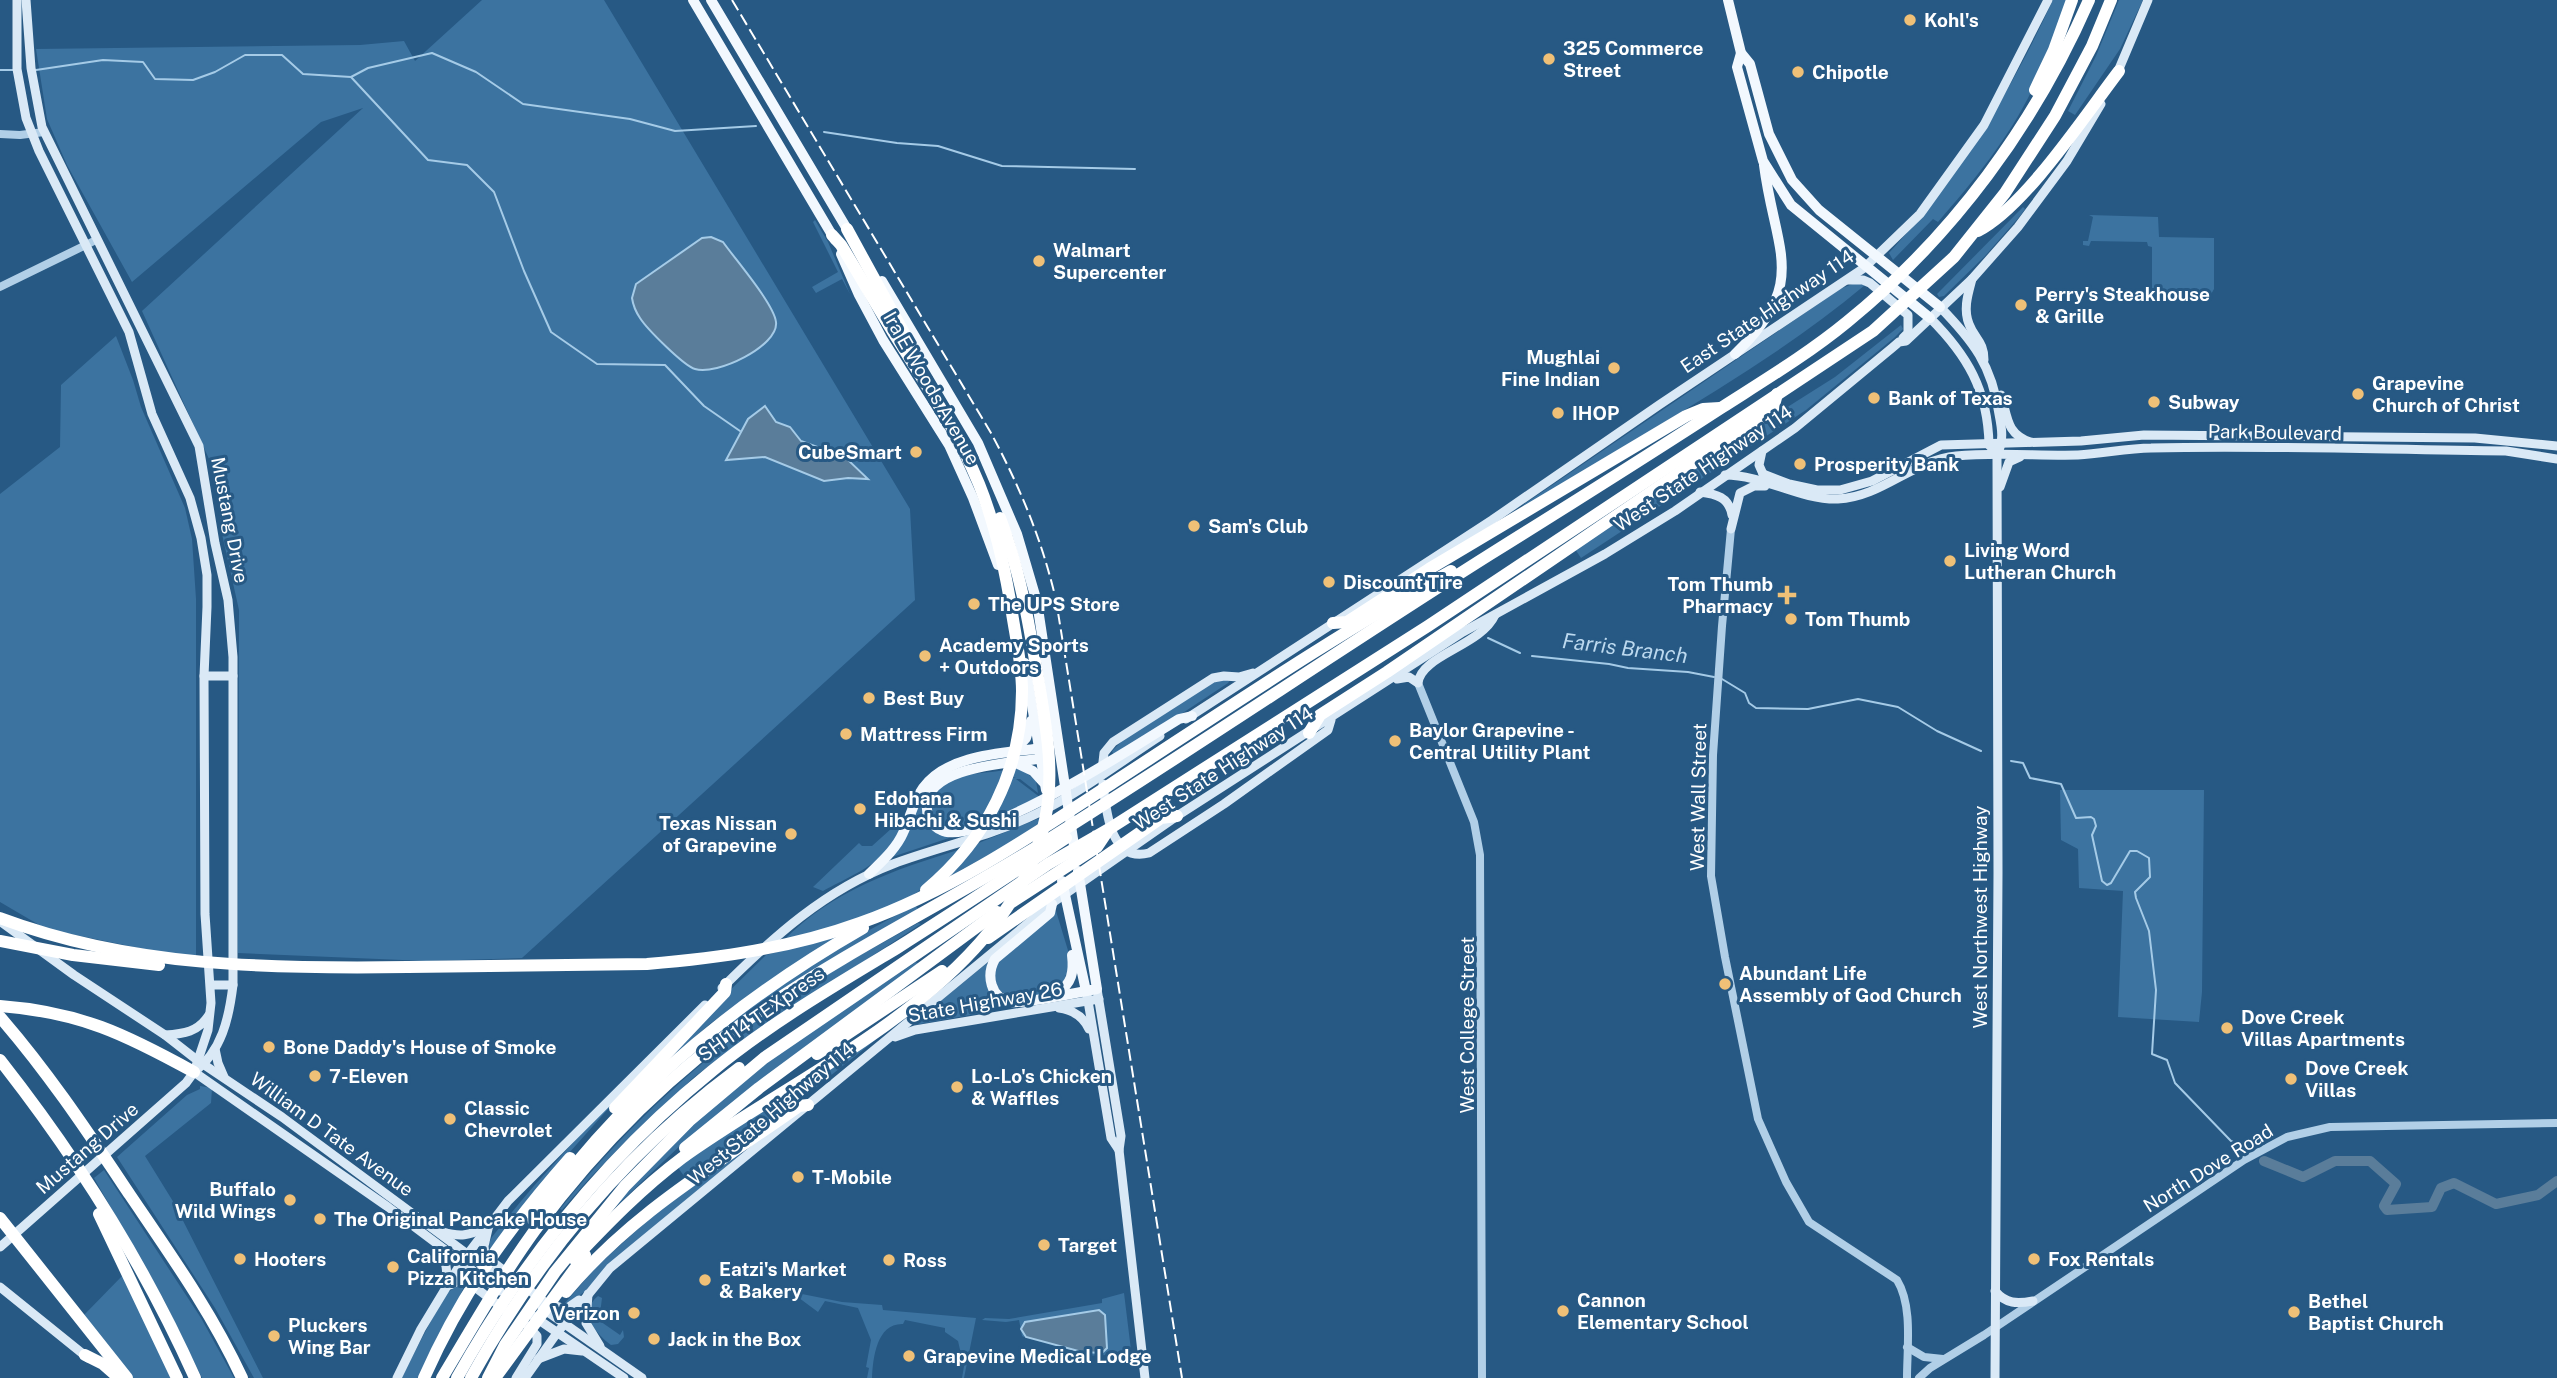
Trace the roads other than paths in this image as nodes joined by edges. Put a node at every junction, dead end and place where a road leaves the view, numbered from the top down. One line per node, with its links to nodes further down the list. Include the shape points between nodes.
1 (17, 0): 17 (main road, Mustang Drive, via 17,69)
2 (26, 0): 15 (main road, Mustang Drive, via 32,78)
3 (693, 0): 11 (main road, Ira E Woods Avenue)
4 (711, 0): 12 (main road, Ira E Woods Avenue)
5 (1728, 0): 13 (main road)
6 (2048, 0): 27 (main road, East State Highway 114, via 1984,125)
7 (2072, 0): 19 (highway, via 2045,71 1980,177)
8 (2089, 0): 19 (highway, via 2050,80)
9 (2111, 0): 23 (highway, via 2072,84 2024,166)
10 (2148, 0): 14 (main road)
11 (721, 48): 12 (main road, via 727,44); 24 (main road, Ira E Woods Avenue)
12 (739, 48): 22 (main road, Ira E Woods Avenue)
13 (1741, 53): 18 (main road, via 1737,67); 27 (main road, via 1750,64 1769,134 1792,180 1819,210)
14 (2119, 71): 23 (highway, via 2033,182 1993,223); 29 (main road, West State Highway 114, via 2067,161 2023,222)
15 (44, 132): 17 (street); 25 (main road, Mustang Drive)
16 (0, 134): 17 (street)
17 (32, 134): 26 (main road, Mustang Drive)
18 (1763, 161): 20 (main road); 21 (main road)
19 (1977, 190): 39 (highway, via 1924,251 1845,324)
20 (1767, 193): 21 (main road, via 1779,195); 35 (main road, via 1782,255 1781,279 1768,316)
21 (1791, 205): 28 (main road)
22 (847, 229): 57 (highway, via 968,444); 71 (main road, Ira E Woods Avenue, via 940,377 1004,500 1037,602)
23 (1972, 234): 38 (highway, via 1873,331)
24 (832, 235): 57 (highway, via 961,444); 67 (main road, Ira E Woods Avenue, via 883,340 949,445 973,498 1014,608)
25 (96, 240): 26 (street); 64 (main road, Mustang Drive, via 199,446 228,600)
26 (86, 244): 31 (street); 63 (main road, Mustang Drive, via 129,332 152,414 195,515 206,575)
27 (1882, 260): 28 (main road, East State Highway 114); 32 (main road)
28 (1871, 269): 30 (main road, East State Highway 114); 33 (main road)
29 (1972, 279): 32 (main road, West State Highway 114); 36 (main road, via 1966,313 1983,346)
30 (1848, 280): 34 (main road, via 1870,283 1908,315 1908,333); 35 (main road, East State Highway 114)
31 (0, 287)
32 (1937, 305): 33 (main road, West State Highway 114); 36 (main road, via 1970,338)
33 (1926, 315): 34 (main road, West State Highway 114, via 1906,341); 42 (main road, via 1970,366)
34 (1899, 342): 45 (main road, West State Highway 114)
35 (1735, 354): 61 (main road, East State Highway 114)
36 (1984, 362): 37 (main road)
37 (1990, 375): 41 (main road, via 1999,388 2010,429); 42 (main road, via 1999,415)
38 (1777, 394): 70 (highway, via 1773,409 1762,417 1320,715); 79 (highway)
39 (1721, 408): 59 (highway); 61 (highway, via 1686,416 1347,622)
40 (2144, 435): 41 (main road, Park Boulevard); 43 (main road, Park Boulevard, via 2496,439); 44 (main road)
41 (2035, 443): 42 (main road, Park Boulevard)
42 (1996, 445): 47 (main road, West Northwest Highway); 49 (main road, Park Boulevard, via 1941,446)
43 (2557, 446)
44 (2146, 448): 46 (main road, Park Boulevard); 48 (main road, Park Boulevard, via 2506,451)
45 (1762, 452): 50 (main road, via 1759,465); 51 (main road, West State Highway 114)
46 (2036, 455): 47 (main road, Park Boulevard); 54 (main road, via 2012,460)
47 (1995, 456): 49 (main road, Park Boulevard, via 1953,456); 54 (main road, West Northwest Highway)
48 (2557, 459)
49 (1915, 463): 56 (main road, via 1871,486)
50 (1763, 474): 52 (main road); 56 (main road)
51 (1725, 475): 52 (main road); 55 (main road, West State Highway 114)
52 (1748, 478): 53 (main road); 58 (main road, via 1734,500)
53 (1774, 486): 56 (main road, via 1811,497); 58 (main road, via 1754,486 1740,493)
54 (1998, 491): 122 (main road, West Northwest Highway)
55 (1700, 492): 58 (main road, via 1715,493 1729,505); 60 (main road, West State Highway 114, via 1605,554)
56 (1829, 495)
57 (995, 516): 126 (highway, via 1013,556 1026,607 1049,749 1049,792 1027,874 983,938 926,994 656,1179 618,1213); 137 (highway, via 1022,691 1015,756 988,820 962,856 927,890 759,993 693,1044 627,1106 551,1194 452,1349)
58 (1731, 529): 130 (street, West Wall Street, via 1714,731 1711,876 1758,1119 1809,1222 1897,1280 1905,1297)
59 (1490, 555): 78 (highway); 78 (highway, via 1472,559 1372,616 1116,781)
60 (1495, 614): 65 (main road, via 1477,637 1423,669); 66 (main road, West State Highway 114)
61 (1333, 624): 62 (main road)
62 (1258, 673): 68 (main road); 69 (main road, via 1213,678 1108,747 1102,759 1104,796 1114,836 1122,847 1136,854 1155,850 1328,730)
63 (204, 676): 64 (main road); 88 (main road, Mustang Drive, via 205,940)
64 (233, 676): 89 (main road, Mustang Drive)
65 (1418, 683): 66 (main road, via 1404,677); 158 (street, West College Street, via 1474,822 1480,855)
66 (1382, 685): 69 (main road, West State Highway 114)
67 (1032, 710): 72 (main road, via 1026,738); 73 (main road, Ira E Woods Avenue)
68 (1192, 716): 76 (main road, via 1179,719)
69 (1331, 720): 70 (main road, West State Highway 114)
70 (1309, 733): 77 (main road, West State Highway 114)
71 (1058, 751): 73 (main road); 90 (main road, Ira E Woods Avenue)
72 (1011, 752): 73 (main road); 80 (main road, via 967,760 938,773 924,786 902,835)
73 (1039, 754): 74 (main road); 75 (main road, Ira E Woods Avenue)
74 (1016, 763): 75 (main road); 76 (main road, via 942,780 927,798 929,817 942,831 958,834)
75 (1044, 782): 82 (main road, Ira E Woods Avenue)
76 (1035, 809): 80 (main road, via 996,831)
77 (1177, 816): 81 (highway, via 1161,818)
78 (1045, 840): 86 (highway, via 858,924 741,954 647,964); 137 (highway, via 770,1004 664,1088 560,1197 495,1289); 148 (highway, SH 114 TEXpress, via 774,1026 674,1103 611,1164 546,1239)
79 (1050, 870): 85 (highway); 103 (highway)
80 (869, 874): 87 (main road, via 811,907)
81 (1054, 899): 91 (main road, via 1050,913 995,959 989,973 993,989 1004,999 1018,1002); 98 (main road, West State Highway 114); 103 (highway)
82 (1067, 907): 90 (main road, Ira E Woods Avenue); 91 (main road, via 1064,915 1073,973 1066,987)
83 (0, 919): 86 (highway, via 134,954); 96 (main road, William D Tate Avenue)
84 (0, 941): 86 (highway, via 133,963 265,971)
85 (908, 961): 126 (highway, via 785,1042 689,1121 593,1223); 149 (highway, SH 114 TEXpress, via 891,964 760,1052 645,1146 554,1249)
86 (275, 967)
87 (726, 984): 113 (main road, via 508,1200); 146 (highway, via 725,992 640,1079 507,1233 462,1300)
88 (211, 985): 89 (main road); 94 (main road, Mustang Drive)
89 (233, 985): 99 (main road, Mustang Drive, via 230,1009)
90 (1092, 995): 91 (main road); 93 (main road, State Highway 26); 97 (main road); 108 (main road, via 1121,1136)
91 (1053, 996)
92 (0, 1006): 101 (highway, via 73,1016)
93 (1054, 1008): 97 (main road, via 1079,1016); 98 (main road, State Highway 26, via 915,1030)
94 (210, 1013): 96 (main road, via 191,1032); 101 (main road, Mustang Drive)
95 (0, 1017): 136 (highway, via 96,1144 188,1281)
96 (165, 1035): 101 (main road, William D Tate Avenue)
97 (1094, 1037): 108 (main road, via 1111,1138)
98 (890, 1039): 104 (main road, West State Highway 114)
99 (215, 1049): 101 (main road, Mustang Drive); 102 (main road)
100 (0, 1060): 110 (highway)
101 (198, 1066): 102 (main road, William D Tate Avenue); 106 (main road, William D Tate Avenue); 116 (main road, Mustang Drive, via 186,1083)
102 (225, 1078): 107 (main road, William D Tate Avenue)
103 (768, 1082): 151 (highway, via 699,1135 635,1196 599,1237)
104 (808, 1105): 123 (main road, West State Highway 114, via 610,1268); 152 (highway, via 799,1106 628,1228 569,1289)
105 (2557, 1123): 124 (street, North Dove Road, via 2330,1126 2287,1137)
106 (275, 1127): 107 (main road); 109 (main road, William D Tate Avenue)
107 (305, 1134): 111 (main road, William D Tate Avenue)
108 (1119, 1150): 157 (main road)
109 (357, 1184): 111 (main road, via 387,1200); 115 (main road, William D Tate Avenue)
110 (92, 1188): 141 (highway, via 97,1208); 142 (highway, via 144,1276)
111 (394, 1199): 114 (main road, William D Tate Avenue)
112 (1, 1220): 140 (highway)
113 (490, 1224): 114 (main road, via 459,1237); 117 (main road); 118 (main road)
114 (434, 1229): 117 (main road, William D Tate Avenue)
115 (433, 1242): 119 (main road, William D Tate Avenue); 121 (main road, via 445,1258)
116 (0, 1247)
117 (468, 1255): 118 (main road, William D Tate Avenue); 119 (main road)
118 (483, 1259): 125 (main road, William D Tate Avenue)
119 (461, 1263): 121 (main road); 129 (main road, William D Tate Avenue)
120 (0, 1287): 133 (main road)
121 (444, 1291): 145 (main road); 153 (main road, via 456,1281 468,1282 537,1336 537,1344)
122 (1995, 1291): 124 (main road, via 2007,1301); 128 (main road, West Northwest Highway)
123 (589, 1293): 125 (main road, via 572,1306); 127 (main road, West State Highway 114); 131 (main road, via 586,1323)
124 (2033, 1301): 128 (street, North Dove Road)
125 (554, 1311): 127 (main road)
126 (527, 1312): 150 (highway)
127 (564, 1324): 129 (main road, West State Highway 114); 131 (main road)
128 (1992, 1329): 134 (street, North Dove Road); 161 (main road, West Northwest Highway)
129 (557, 1333): 132 (main road, William D Tate Avenue); 135 (main road, West State Highway 114)
130 (1907, 1347): 134 (street, via 1924,1357); 159 (street, West Wall Street)
131 (604, 1351): 156 (main road)
132 (586, 1352): 135 (main road, via 564,1349); 155 (main road, William D Tate Avenue)
133 (85, 1355): 138 (main road); 139 (highway)
134 (1946, 1358): 160 (street, North Dove Road)
135 (537, 1360): 154 (main road, West State Highway 114)
136 (234, 1362): 143 (highway); 144 (highway)
137 (452, 1362): 147 (highway)
138 (110, 1378)
139 (119, 1378)
140 (127, 1378)
141 (177, 1378)
142 (195, 1378)
143 (242, 1378)
144 (249, 1378)
145 (397, 1378)
146 (424, 1378)
147 (442, 1378)
148 (457, 1378)
149 (471, 1378)
150 (488, 1378)
151 (495, 1378)
152 (505, 1378)
153 (516, 1378)
154 (525, 1378)
155 (624, 1378)
156 (642, 1378)
157 (1145, 1378)
158 (1482, 1378)
159 (1907, 1378)
160 (1919, 1378)
161 (1995, 1378)

